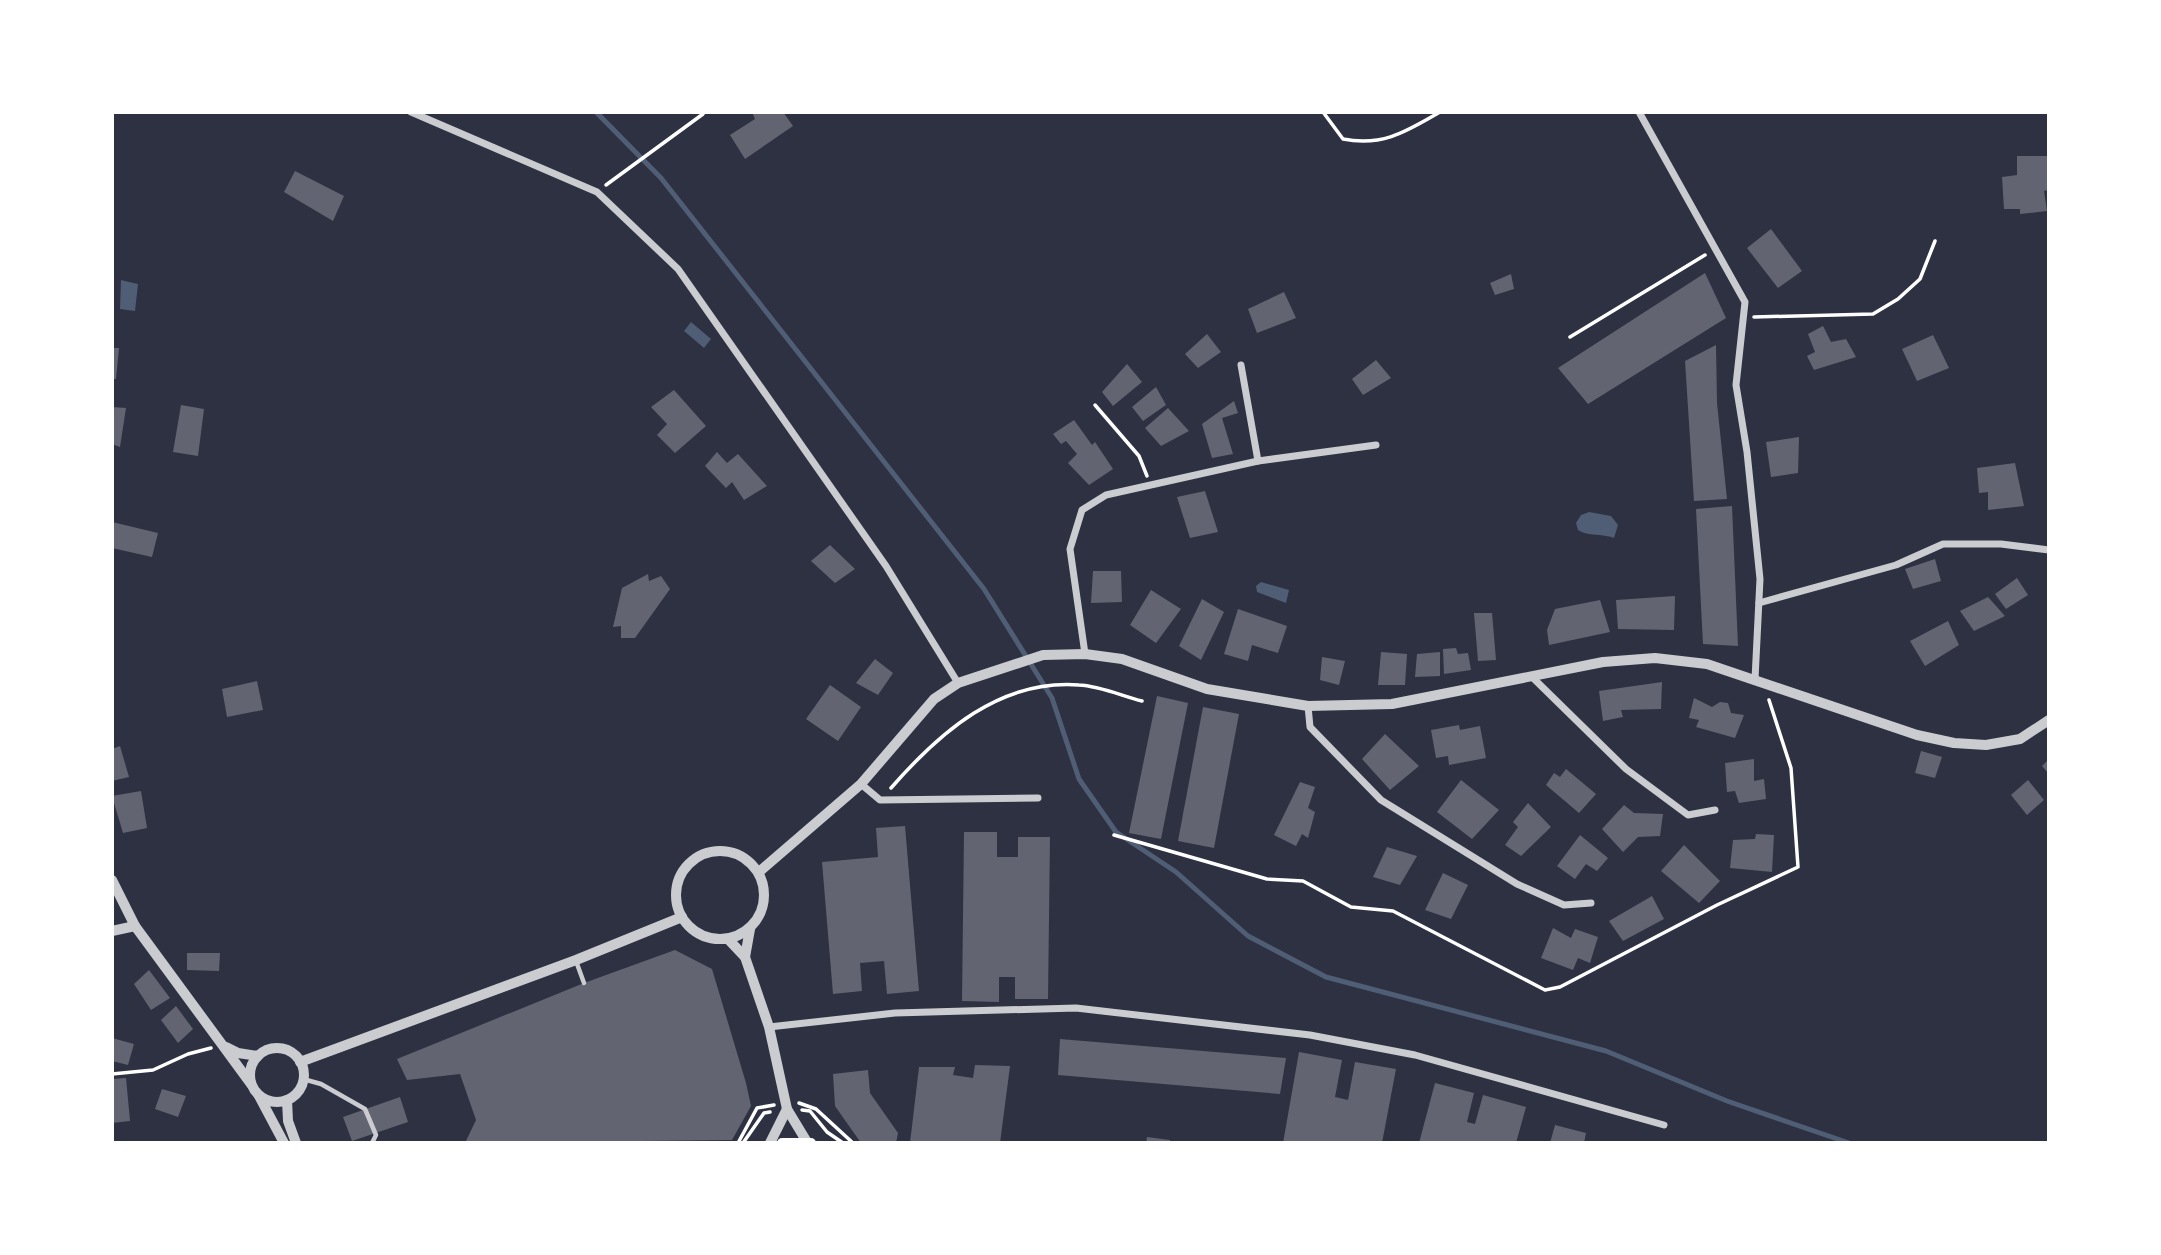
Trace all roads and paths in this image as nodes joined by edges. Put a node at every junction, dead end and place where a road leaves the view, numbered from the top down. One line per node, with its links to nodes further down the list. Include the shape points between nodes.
1 (411, 112): 6 (street)
2 (1323, 112): 3 (path, via 1343,139 1365,144 1401,134)
3 (1440, 112)
4 (1639, 112): 8 (street)
5 (703, 114): 6 (path)
6 (597, 192): 21 (street, via 678,269 886,566)
7 (1934, 242): 9 (path, via 1920,279 1873,314)
8 (1715, 249): 9 (street, via 1745,302); 10 (path)
9 (1745, 318): 17 (street, via 1736,384 1747,452)
10 (1570, 337)
11 (1241, 365): 14 (street)
12 (1095, 405): 15 (path, via 1139,456)
13 (1376, 445): 14 (street)
14 (1258, 461): 15 (street)
15 (1151, 485): 18 (street, via 1106,495 1082,510 1070,549)
16 (2049, 550): 17 (street, via 1943,544 1896,565)
17 (1759, 603): 20 (street)
18 (1085, 654): 21 (street, via 1043,654); 23 (street, via 1122,659 1208,689)
19 (1531, 676): 20 (street, via 1603,662 1655,658 1707,664); 23 (street, via 1392,704); 28 (street, via 1626,769 1688,815)
20 (1755, 679): 24 (street, via 1917,735 1954,743 1986,745 2020,739)
21 (958, 683): 25 (street, via 934,699)
22 (1142, 701): 27 (path, via 1081,685 1035,685 995,699 915,761)
23 (1307, 706): 31 (street, via 1310,727 1381,800 1517,884 1564,905)
24 (2049, 720)
25 (861, 784): 27 (street); 29 (street)
26 (1038, 798): 27 (street)
27 (880, 800)
28 (1715, 810)
29 (759, 872): 32 (street, via 732,852 698,856 687,865 676,890); 34 (street, via 765,902)
30 (112, 880): 33 (street)
31 (1591, 903)
32 (682, 917): 36 (street, via 701,935); 38 (street)
33 (135, 926): 35 (street); 41 (street)
34 (750, 929): 36 (street); 37 (street)
35 (112, 931)
36 (728, 939): 37 (street)
37 (746, 957): 40 (street)
38 (576, 960): 39 (lane); 43 (street)
39 (584, 983)
40 (769, 1027): 49 (street); 50 (street, via 895,1013 1076,1008 1310,1035 1402,1052)
41 (223, 1045): 42 (street); 44 (path, via 153,1070); 46 (street)
42 (258, 1056): 43 (street, via 285,1050); 46 (street)
43 (300, 1062): 45 (street)
44 (112, 1074)
45 (303, 1079): 48 (street); 54 (lane, via 365,1109 376,1135)
46 (251, 1084): 47 (street)
47 (259, 1096): 48 (street, via 268,1101); 52 (street)
48 (287, 1100): 53 (street)
49 (787, 1106): 51 (street); 55 (path, via 764,1113); 55 (path, via 757,1108); 56 (street); 58 (path, via 810,1111); 59 (path, via 805,1103 816,1109)
50 (1664, 1125)
51 (809, 1142): 57 (main road)
52 (284, 1143)
53 (296, 1143)
54 (372, 1143)
55 (741, 1143)
56 (770, 1143)
57 (782, 1143)
58 (843, 1143)
59 (853, 1143)

